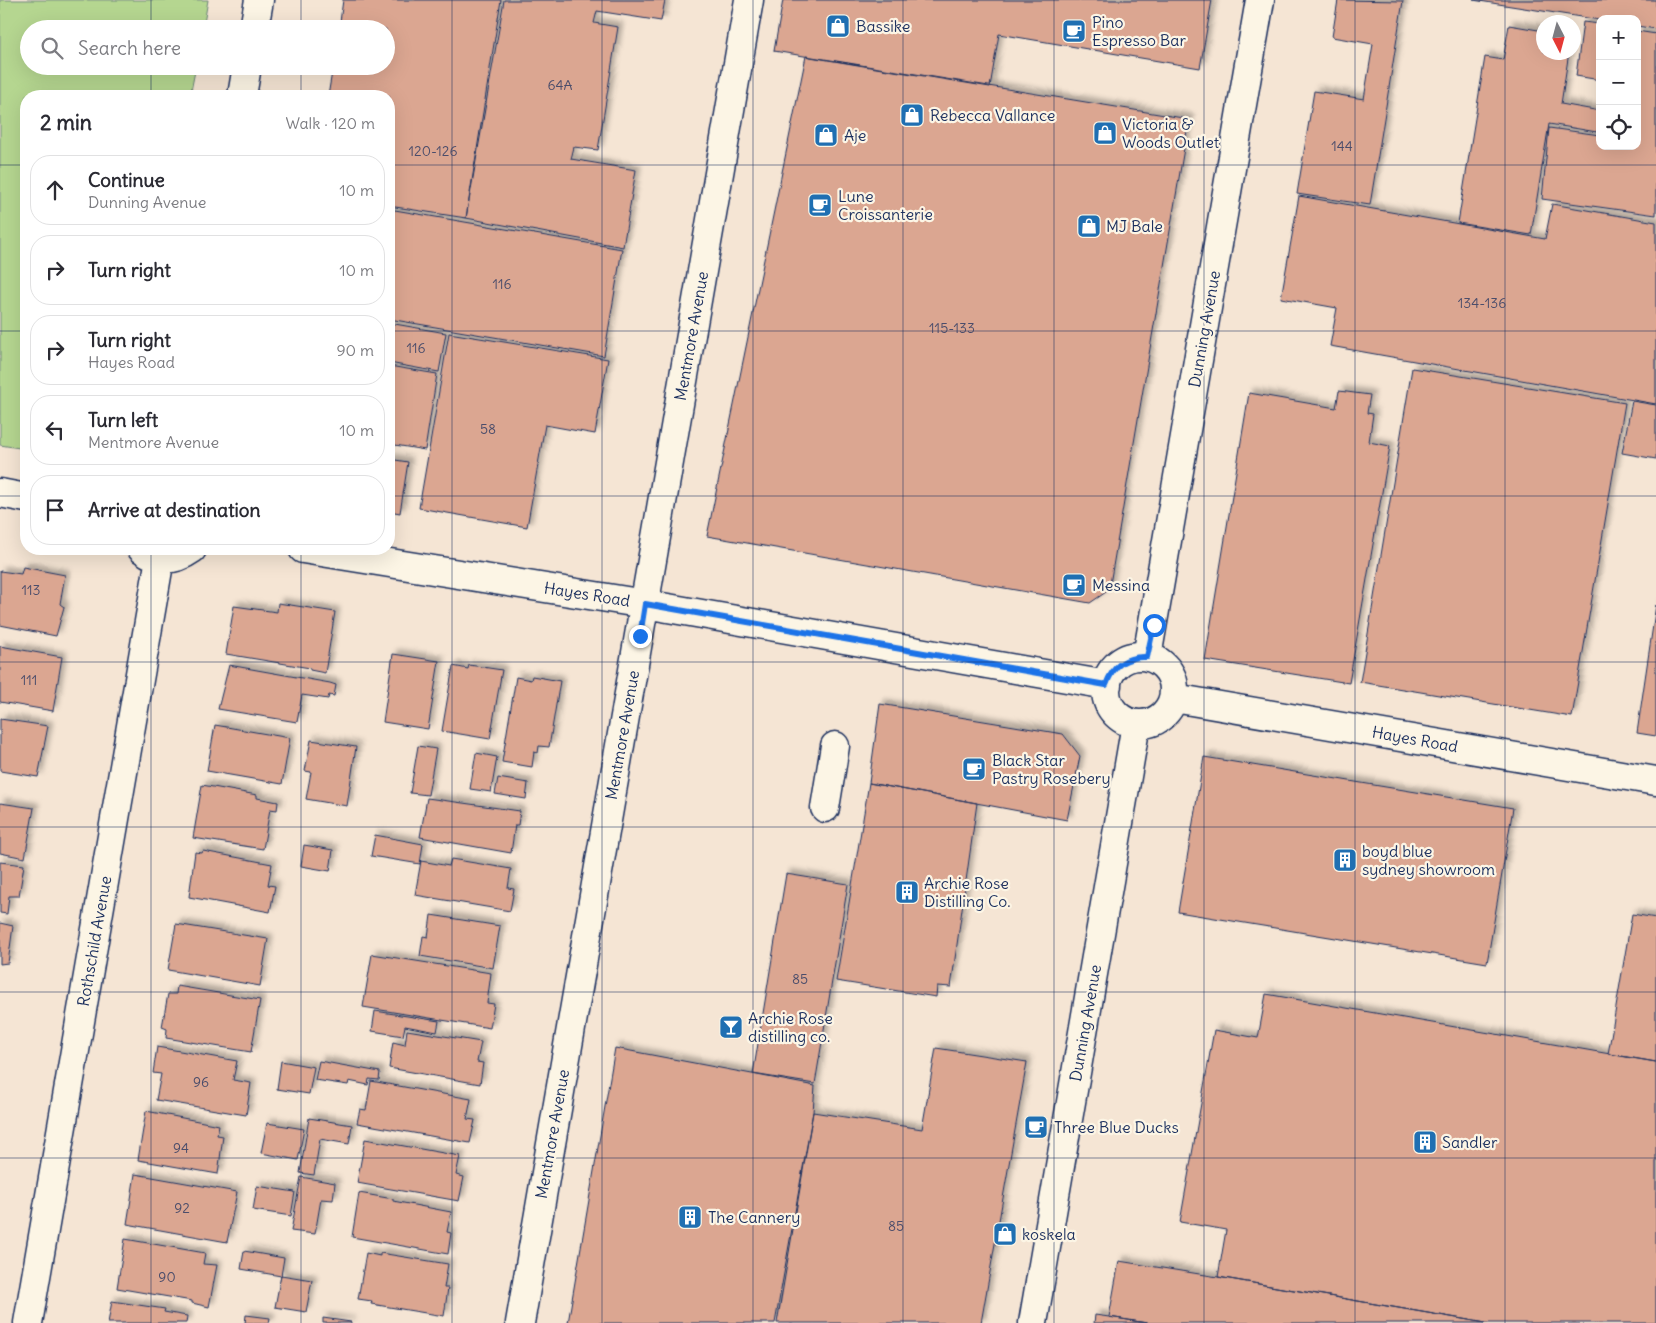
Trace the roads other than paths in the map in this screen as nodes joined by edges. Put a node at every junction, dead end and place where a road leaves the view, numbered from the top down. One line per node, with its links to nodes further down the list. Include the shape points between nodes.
1 (259, 0): 4 (street)
2 (749, 0): 13 (street, Mentmore Avenue)
3 (1260, 0): 14 (street, Dunning Avenue)
4 (256, 20)
5 (246, 75): 6 (street)
6 (243, 90)
7 (0, 493): 8 (street)
8 (20, 497)
9 (151, 555): 21 (street, Rothschild Avenue)
10 (160, 555): 11 (street)
11 (181, 555)
12 (339, 555): 13 (street, Hayes Road)
13 (645, 604): 15 (street, Hayes Road); 22 (street, Mentmore Avenue)
14 (1147, 657): 15 (street, via 1136,656 1117,666); 16 (street, via 1160,662 1169,672 1174,684)
15 (1106, 685): 17 (street, via 1110,706 1126,721)
16 (1174, 698): 17 (street, via 1160,718); 19 (street, Hayes Road)
17 (1136, 724): 23 (street, Dunning Avenue)
18 (835, 746): 20 (street)
19 (1656, 781)
20 (825, 808)
21 (28, 1323)
22 (520, 1323)
23 (1033, 1323)

